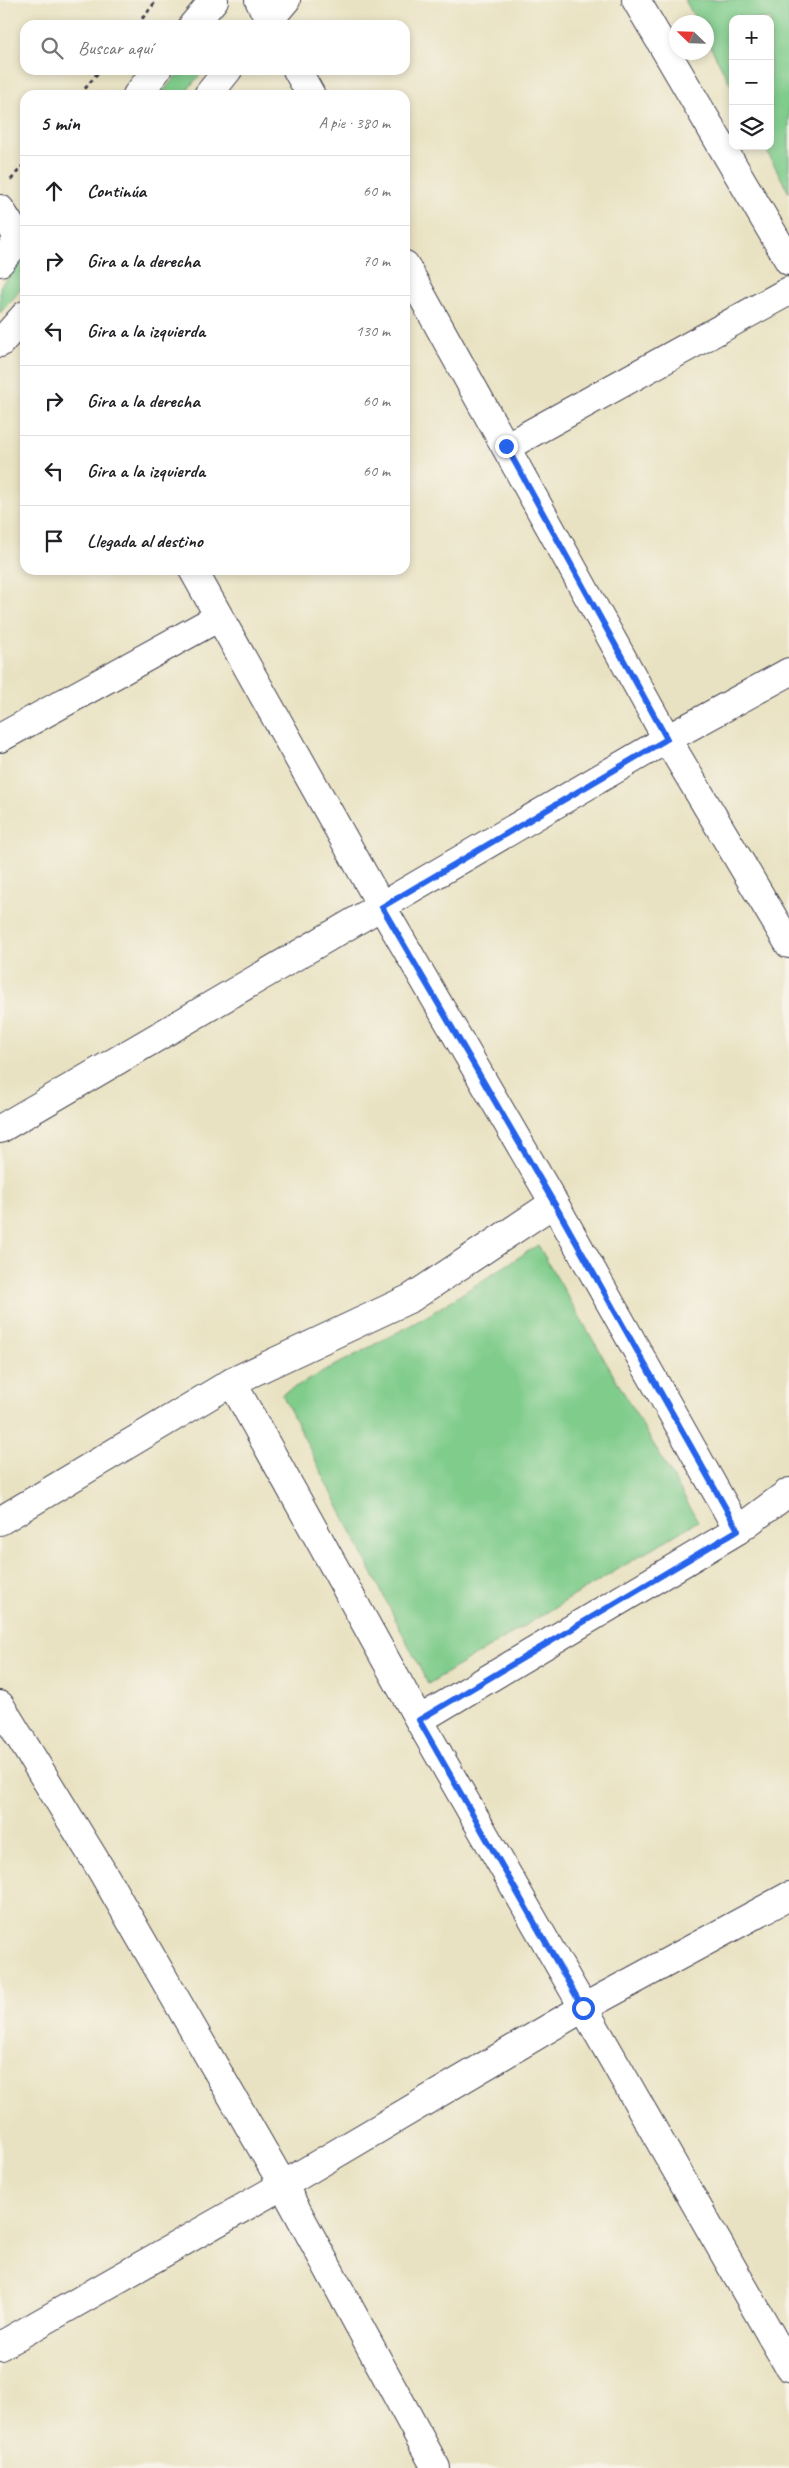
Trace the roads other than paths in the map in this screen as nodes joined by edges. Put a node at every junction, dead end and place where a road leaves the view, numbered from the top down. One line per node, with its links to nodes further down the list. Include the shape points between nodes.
1 (214, 0): 3 (street)
2 (636, 0): 13 (street)
3 (198, 20)
4 (153, 75): 7 (street)
5 (224, 75): 8 (street)
6 (300, 75): 9 (street)
7 (141, 90)
8 (212, 90)
9 (307, 90)
10 (0, 209): 11 (street)
11 (20, 234)
12 (20, 238): 14 (street)
13 (789, 261)
14 (0, 262)
15 (410, 274): 19 (street)
16 (789, 291): 19 (street)
17 (20, 321): 18 (street)
18 (0, 343)
19 (506, 446): 24 (street)
20 (196, 575): 21 (street)
21 (219, 617): 23 (street); 25 (street)
22 (789, 672): 24 (street)
23 (0, 738)
24 (667, 739): 25 (street); 26 (street)
25 (382, 907): 27 (street); 28 (street)
26 (789, 944)
27 (0, 1129)
28 (554, 1203): 29 (street, via 411,1298); 32 (street)
29 (232, 1382): 31 (street); 34 (street)
30 (789, 1492): 32 (street)
31 (0, 1521)
32 (738, 1530): 34 (street)
33 (0, 1705): 37 (street, via 103,1873)
34 (419, 1720): 36 (street)
35 (789, 1896): 36 (street)
36 (583, 2008): 37 (street); 39 (street)
37 (284, 2185): 38 (street); 40 (street)
38 (0, 2346)
39 (789, 2367)
40 (436, 2468)

